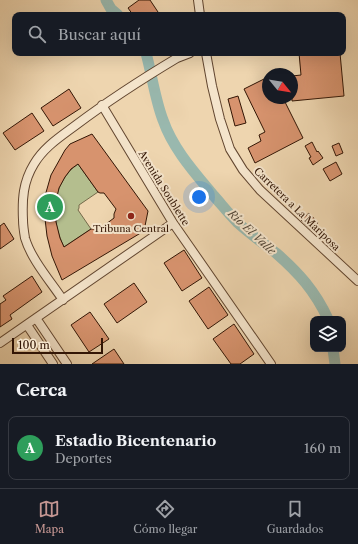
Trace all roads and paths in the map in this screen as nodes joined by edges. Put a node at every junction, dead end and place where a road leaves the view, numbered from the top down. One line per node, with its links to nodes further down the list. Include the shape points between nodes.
1 (198, 0): 2 (street)
2 (200, 12)
3 (182, 56): 5 (street)
4 (207, 56): 7 (street, Carretera a La Mariposa, via 220,119 230,149 243,170 260,190)
5 (102, 105): 6 (street, Avenida Soublette); 8 (street, via 45,148 34,164 23,192 25,237 29,248)
6 (173, 223): 8 (street); 14 (street, Avenida Soublette)
7 (358, 281)
8 (63, 300): 9 (street)
9 (36, 318): 10 (street); 13 (street)
10 (27, 325): 11 (street); 12 (street)
11 (0, 343)
12 (53, 364)
13 (67, 364)
14 (271, 364)

